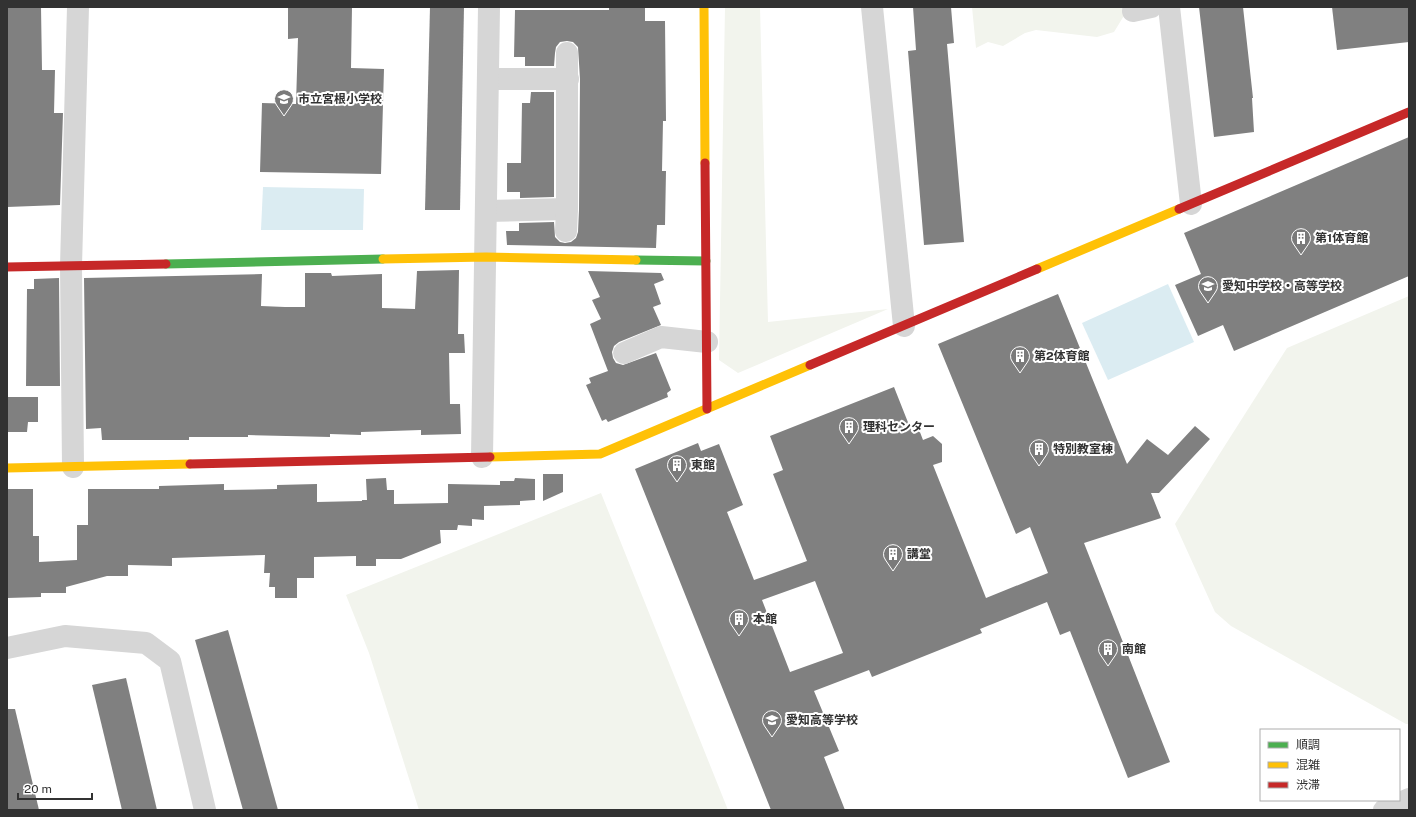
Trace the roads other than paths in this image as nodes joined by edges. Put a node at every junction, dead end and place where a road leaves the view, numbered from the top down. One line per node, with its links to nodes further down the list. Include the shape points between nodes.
1 (78, 7): 16 (street)
2 (489, 7): 7 (street)
3 (704, 7): 15 (street)
4 (872, 7): 18 (street)
5 (1169, 7): 10 (street)
6 (567, 53): 8 (street)
7 (488, 79): 8 (street); 12 (street)
8 (568, 79): 11 (street)
9 (1409, 112): 10 (street)
10 (1191, 204): 18 (street)
11 (567, 209): 12 (street); 13 (street)
12 (486, 211): 14 (street)
13 (566, 231)
14 (486, 257): 15 (street); 16 (street); 22 (street)
15 (706, 261): 19 (street)
16 (71, 266): 17 (street); 23 (street)
17 (7, 267)
18 (904, 326): 21 (street)
19 (707, 342): 20 (street, via 661,338); 21 (street)
20 (624, 353)
21 (708, 409): 22 (street, via 600,454)
22 (482, 457): 23 (street)
23 (73, 467): 24 (street)
24 (7, 468)
25 (7, 648): 27 (street, via 65,636 146,643 170,661)
26 (1409, 799): 28 (street)
27 (205, 810)
28 (1384, 810)

